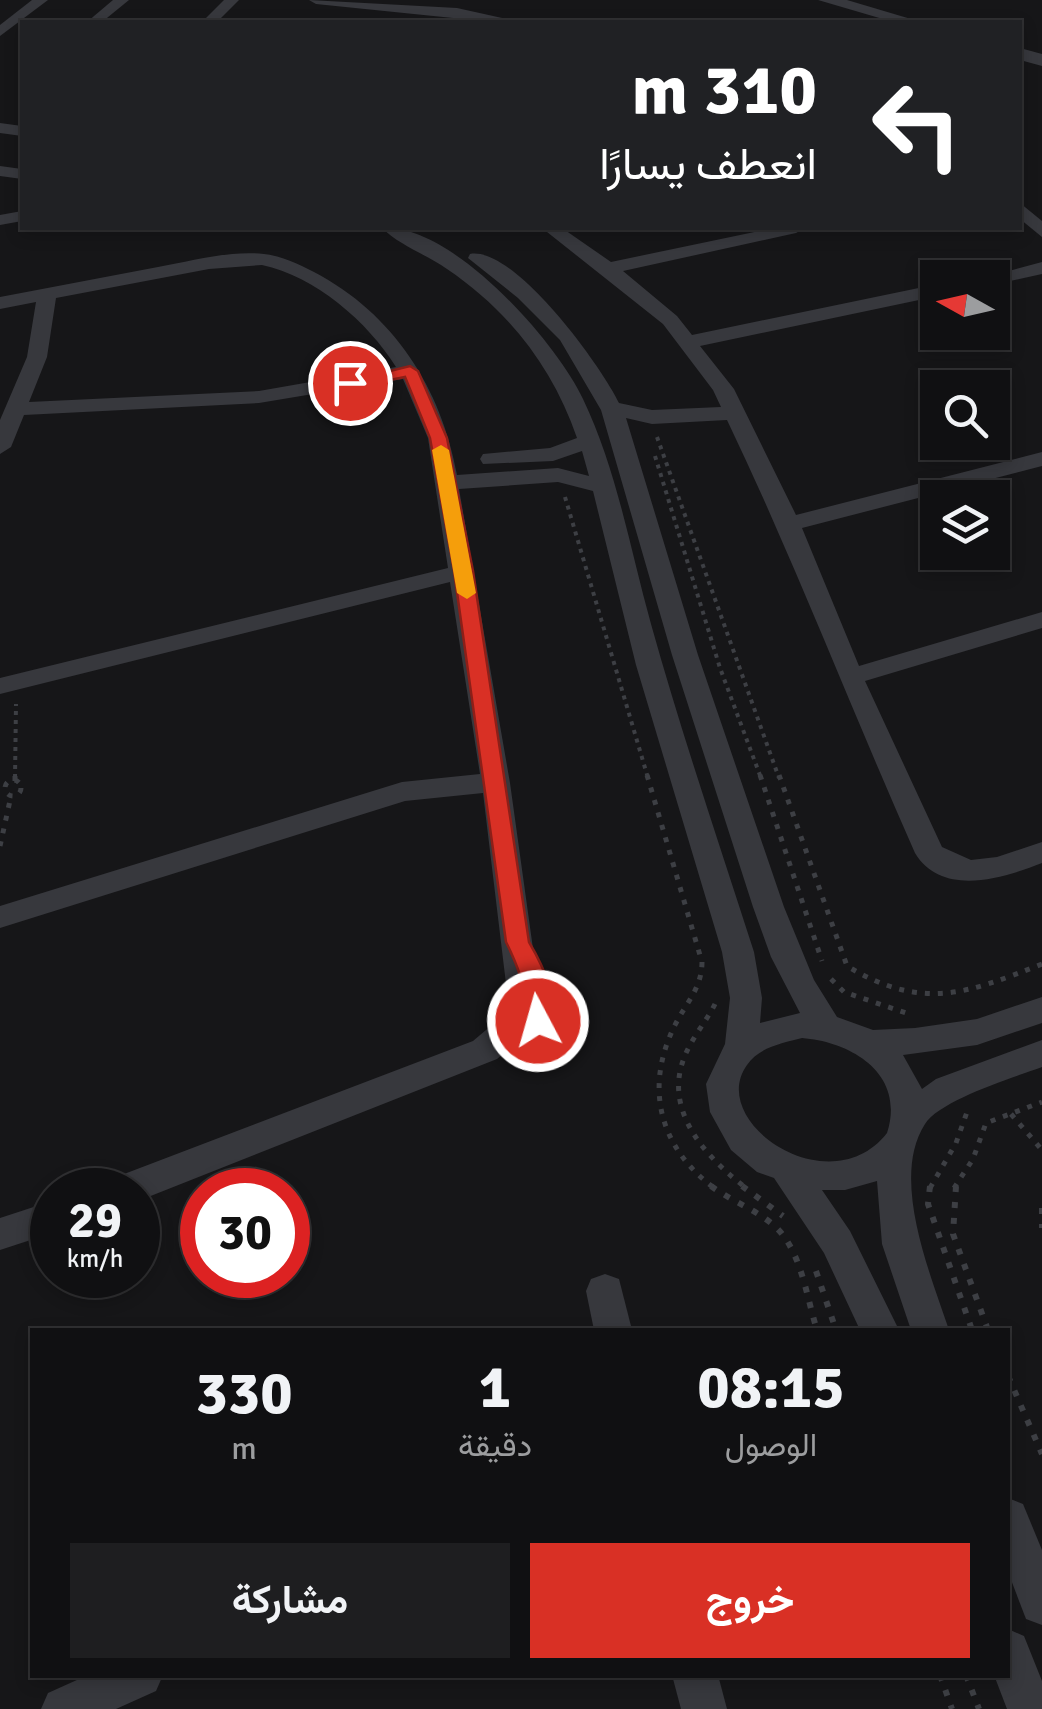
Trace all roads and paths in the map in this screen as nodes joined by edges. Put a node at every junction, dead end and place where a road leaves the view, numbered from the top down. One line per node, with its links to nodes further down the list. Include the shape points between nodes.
1 (21, 0): 7 (street)
2 (41, 0): 12 (street)
3 (122, 0): 8 (street)
4 (232, 0): 9 (street)
5 (316, 0): 10 (street)
6 (827, 0): 11 (street)
7 (0, 16)
8 (97, 20)
9 (211, 20)
10 (502, 20)
11 (904, 20)
12 (0, 32)
13 (1022, 210): 18 (street)
14 (394, 230): 30 (street, via 471,277 518,319 557,369)
15 (428, 230): 28 (street, via 498,272 552,318)
16 (554, 230): 19 (street)
17 (787, 230): 19 (street)
18 (1042, 232)
19 (608, 268): 25 (street)
20 (1042, 268): 21 (street)
21 (1010, 275)
22 (47, 294): 24 (street); 26 (street, via 209,263 272,260 314,278 366,317); 27 (street, via 41,341)
23 (920, 294): 25 (street)
24 (0, 303)
25 (690, 342): 29 (street)
26 (410, 371): 27 (street, via 259,397); 36 (street, via 432,414)
27 (18, 408): 31 (street)
28 (611, 408): 29 (street, via 652,418); 33 (street)
29 (738, 422): 32 (street); 38 (street)
30 (590, 441): 35 (street); 37 (street)
31 (0, 447)
32 (656, 447): 33 (street); 49 (path, via 846,966 934,998 958,996); 52 (path, via 720,668 828,977 844,992)
33 (626, 450): 53 (street, via 689,672 783,951)
34 (1042, 459): 38 (street)
35 (497, 469): 36 (street); 37 (street, via 558,475)
36 (444, 472): 39 (street)
37 (590, 489): 55 (street, via 738,952 746,998); 73 (path, via 562,490 702,962 700,988 668,1040 659,1112 675,1151 695,1172 783,1236)
38 (788, 524): 41 (street)
39 (464, 571): 42 (street); 44 (street)
40 (1042, 620): 41 (street)
41 (850, 677): 47 (street, via 938,860 980,872)
42 (8, 685): 43 (path)
43 (15, 781): 45 (path, via 24,788); 45 (path, via 2,788)
44 (496, 782): 48 (street, via 402,792); 64 (street, via 518,942 532,968 540,1008 532,1033 510,1054 428,1075)
45 (12, 795): 46 (path)
46 (0, 846)
47 (1042, 852)
48 (0, 918)
49 (1042, 964)
50 (719, 991): 66 (path, via 680,1072 684,1114 714,1164)
51 (1042, 1010): 54 (street, via 963,1037)
52 (920, 1018)
53 (826, 1027): 54 (street); 55 (street, via 780,1027)
54 (868, 1043): 59 (street, via 895,1067)
55 (742, 1045): 63 (street, via 722,1082 724,1111 741,1140)
56 (1042, 1053): 59 (street, via 948,1089)
57 (1042, 1102): 60 (path)
58 (978, 1104): 77 (path, via 960,1124 931,1182 928,1204)
59 (911, 1114): 62 (street)
60 (1011, 1114): 61 (path); 78 (path, via 986,1123 953,1190 953,1234)
61 (1042, 1150)
62 (892, 1153): 63 (street, via 846,1176); 76 (street, via 901,1244)
63 (787, 1170): 75 (street, via 837,1242)
64 (160, 1176)
65 (1042, 1208): 68 (path)
66 (790, 1222)
67 (30, 1224): 69 (street)
68 (1042, 1228)
69 (0, 1234)
70 (811, 1258): 74 (path)
71 (605, 1291): 72 (street)
72 (613, 1328)
73 (815, 1328)
74 (835, 1328)
75 (879, 1328)
76 (929, 1328)
77 (971, 1328)
78 (987, 1328)
79 (1010, 1381): 80 (path)
80 (1042, 1454)
81 (1010, 1524): 82 (street)
82 (1042, 1603)
83 (1010, 1657): 92 (street)
84 (133, 1678): 88 (street)
85 (696, 1678): 89 (street)
86 (941, 1678): 90 (path)
87 (967, 1678): 91 (path)
88 (64, 1709)
89 (704, 1709)
90 (952, 1709)
91 (979, 1709)
92 (1030, 1709)

